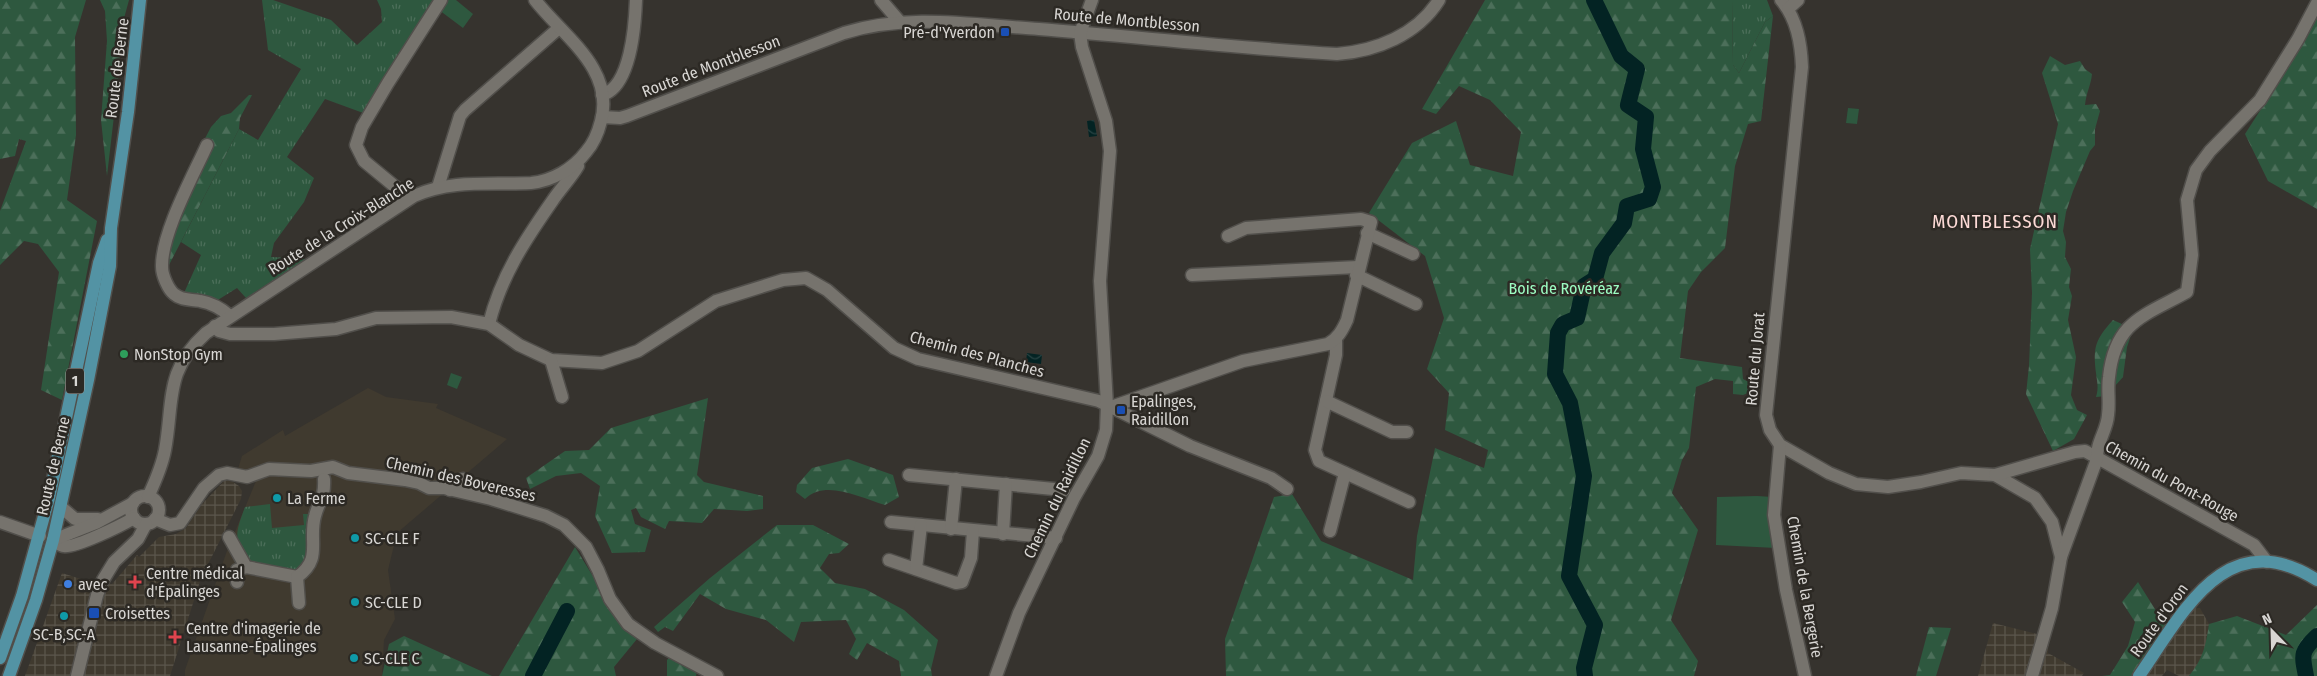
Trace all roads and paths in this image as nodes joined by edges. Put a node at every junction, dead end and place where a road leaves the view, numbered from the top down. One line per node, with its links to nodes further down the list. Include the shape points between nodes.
1 (140, 0): 20 (main road, Route de Berne / 1)
2 (441, 0): 19 (street, via 362,127 356,145 364,161)
3 (535, 0): 12 (street, Route de la Croix-Blanche)
4 (636, 0): 14 (street, via 635,25 624,70 616,87)
5 (881, 0): 11 (street)
6 (1092, 0): 13 (street)
7 (1439, 0): 13 (street, Route de Montblesson, via 1407,32 1374,48 1337,54)
8 (1798, 0): 10 (street, Route du Jorat)
9 (2317, 3): 37 (street, via 2260,100 2196,170 2187,200 2192,254 2187,292 2126,328 2113,353 2108,416 2096,448)
10 (1784, 4): 36 (street, Route du Jorat, via 1799,36 1802,67 1766,415 1770,430)
11 (899, 21): 13 (street, Route de Montblesson); 15 (street, Route de Montblesson, via 844,33 627,116)
12 (558, 28): 14 (street, Route de la Croix-Blanche, via 593,67); 18 (street, via 460,116)
13 (1080, 33): 34 (street, Chemin du Raidillon, via 1106,121 1110,150 1100,281)
14 (602, 94): 15 (street, Route de la Croix-Blanche)
15 (602, 117): 17 (street, Route de la Croix-Blanche, via 593,143)
16 (207, 146): 27 (street, via 166,243 161,268 175,294 186,300 200,300 213,305)
17 (583, 157): 18 (street, Route de la Croix-Blanche, via 567,170 533,183); 28 (street, via 509,267 496,295)
18 (438, 187): 27 (street, Route de la Croix-Blanche, via 414,196)
19 (404, 194)
20 (111, 228): 51 (main road, Route de Berne / 1, via 110,266); 62 (main road, Route de Berne / 1, via 99,263)
21 (1368, 234): 22 (street, via 1371,222 1361,219 1246,228); 23 (street); 24 (street)
22 (1228, 236)
23 (1413, 254)
24 (1357, 271): 25 (street); 26 (street); 30 (street, via 1347,320)
25 (1192, 275)
26 (1416, 304)
27 (230, 316): 29 (street, Route de la Croix-Blanche)
28 (489, 324): 29 (street, Chemin des Planches, via 444,316 376,318 336,329 267,334 230,334); 31 (street, Chemin des Planches, via 519,345)
29 (216, 326): 48 (street, Route de la Croix-Blanche, via 192,346 176,374 171,390 164,457)
30 (1336, 339): 33 (street, via 1336,355); 34 (street, via 1328,344 1243,361)
31 (551, 360): 32 (street); 34 (street, Chemin des Planches, via 602,363 638,351 716,301 783,280 806,278 827,290 894,348 918,359 1092,399)
32 (562, 397)
33 (1326, 401): 35 (street, via 1392,432); 38 (street, via 1316,456 1319,461)
34 (1109, 406): 45 (street); 64 (street, Chemin du Raidillon, via 1102,446)
35 (1407, 432)
36 (1780, 445): 40 (street, via 1829,473 1856,484 1888,487 1961,473); 80 (street, Chemin de la Bergerie, via 1774,515)
37 (2097, 459): 40 (street, Chemin du Pont-Rouge, via 2085,451 2075,452); 66 (street); 68 (street, Chemin du Pont-Rouge, via 2254,545)
38 (1345, 473): 49 (street); 60 (street)
39 (909, 475): 43 (street)
40 (1995, 475): 66 (street, via 2035,498 2052,522)
41 (324, 479): 71 (street, via 325,494 315,516 314,553 308,569)
42 (463, 479): 46 (street)
43 (956, 479): 44 (street); 58 (street)
44 (1006, 484): 47 (street); 61 (street)
45 (1287, 488)
46 (450, 490): 54 (street, Chemin des Boveresses, via 377,475 348,473 333,467 311,471 269,469 247,477 219,475 204,488 180,523 170,525); 78 (street, Chemin des Boveresses, via 546,516 564,525 590,553 610,599 628,624 655,643)
47 (1064, 490)
48 (148, 497): 50 (street); 54 (street, via 158,510)
49 (1409, 502)
50 (133, 503): 52 (street, via 131,511); 53 (street)
51 (60, 506): 53 (street, via 75,519); 65 (main road, Route de Berne / 1)
52 (134, 518): 54 (street, via 141,523); 65 (street, via 68,546 60,546)
53 (106, 519): 65 (street)
54 (151, 521): 77 (street, via 110,568 96,597)
55 (0, 522): 62 (street)
56 (891, 522): 57 (street)
57 (921, 525): 58 (street); 70 (street)
58 (951, 529): 59 (street)
59 (973, 531): 61 (street); 70 (street, via 971,558 962,582 956,583)
60 (1330, 531)
61 (1003, 534): 64 (street)
62 (40, 536): 65 (main road); 75 (main road, Route de Berne / 1)
63 (229, 537): 69 (street)
64 (1056, 538): 79 (street, Chemin du Raidillon, via 1019,613)
65 (53, 540): 76 (main road, Route de Berne / 1)
66 (2061, 558): 81 (street, via 2052,608)
67 (889, 560): 70 (street)
68 (2267, 562): 72 (main road, Route d'Oron, via 2295,568); 82 (main road, Route d'Oron, via 2237,566 2208,583 2191,600)
69 (246, 567): 71 (street); 73 (street, via 238,570)
70 (916, 569)
71 (298, 576): 74 (street)
72 (2317, 580)
73 (237, 582)
74 (299, 603)
75 (0, 658)
76 (9, 676)
77 (76, 676)
78 (717, 676)
79 (996, 676)
80 (1805, 676)
81 (2032, 676)
82 (2139, 676)

